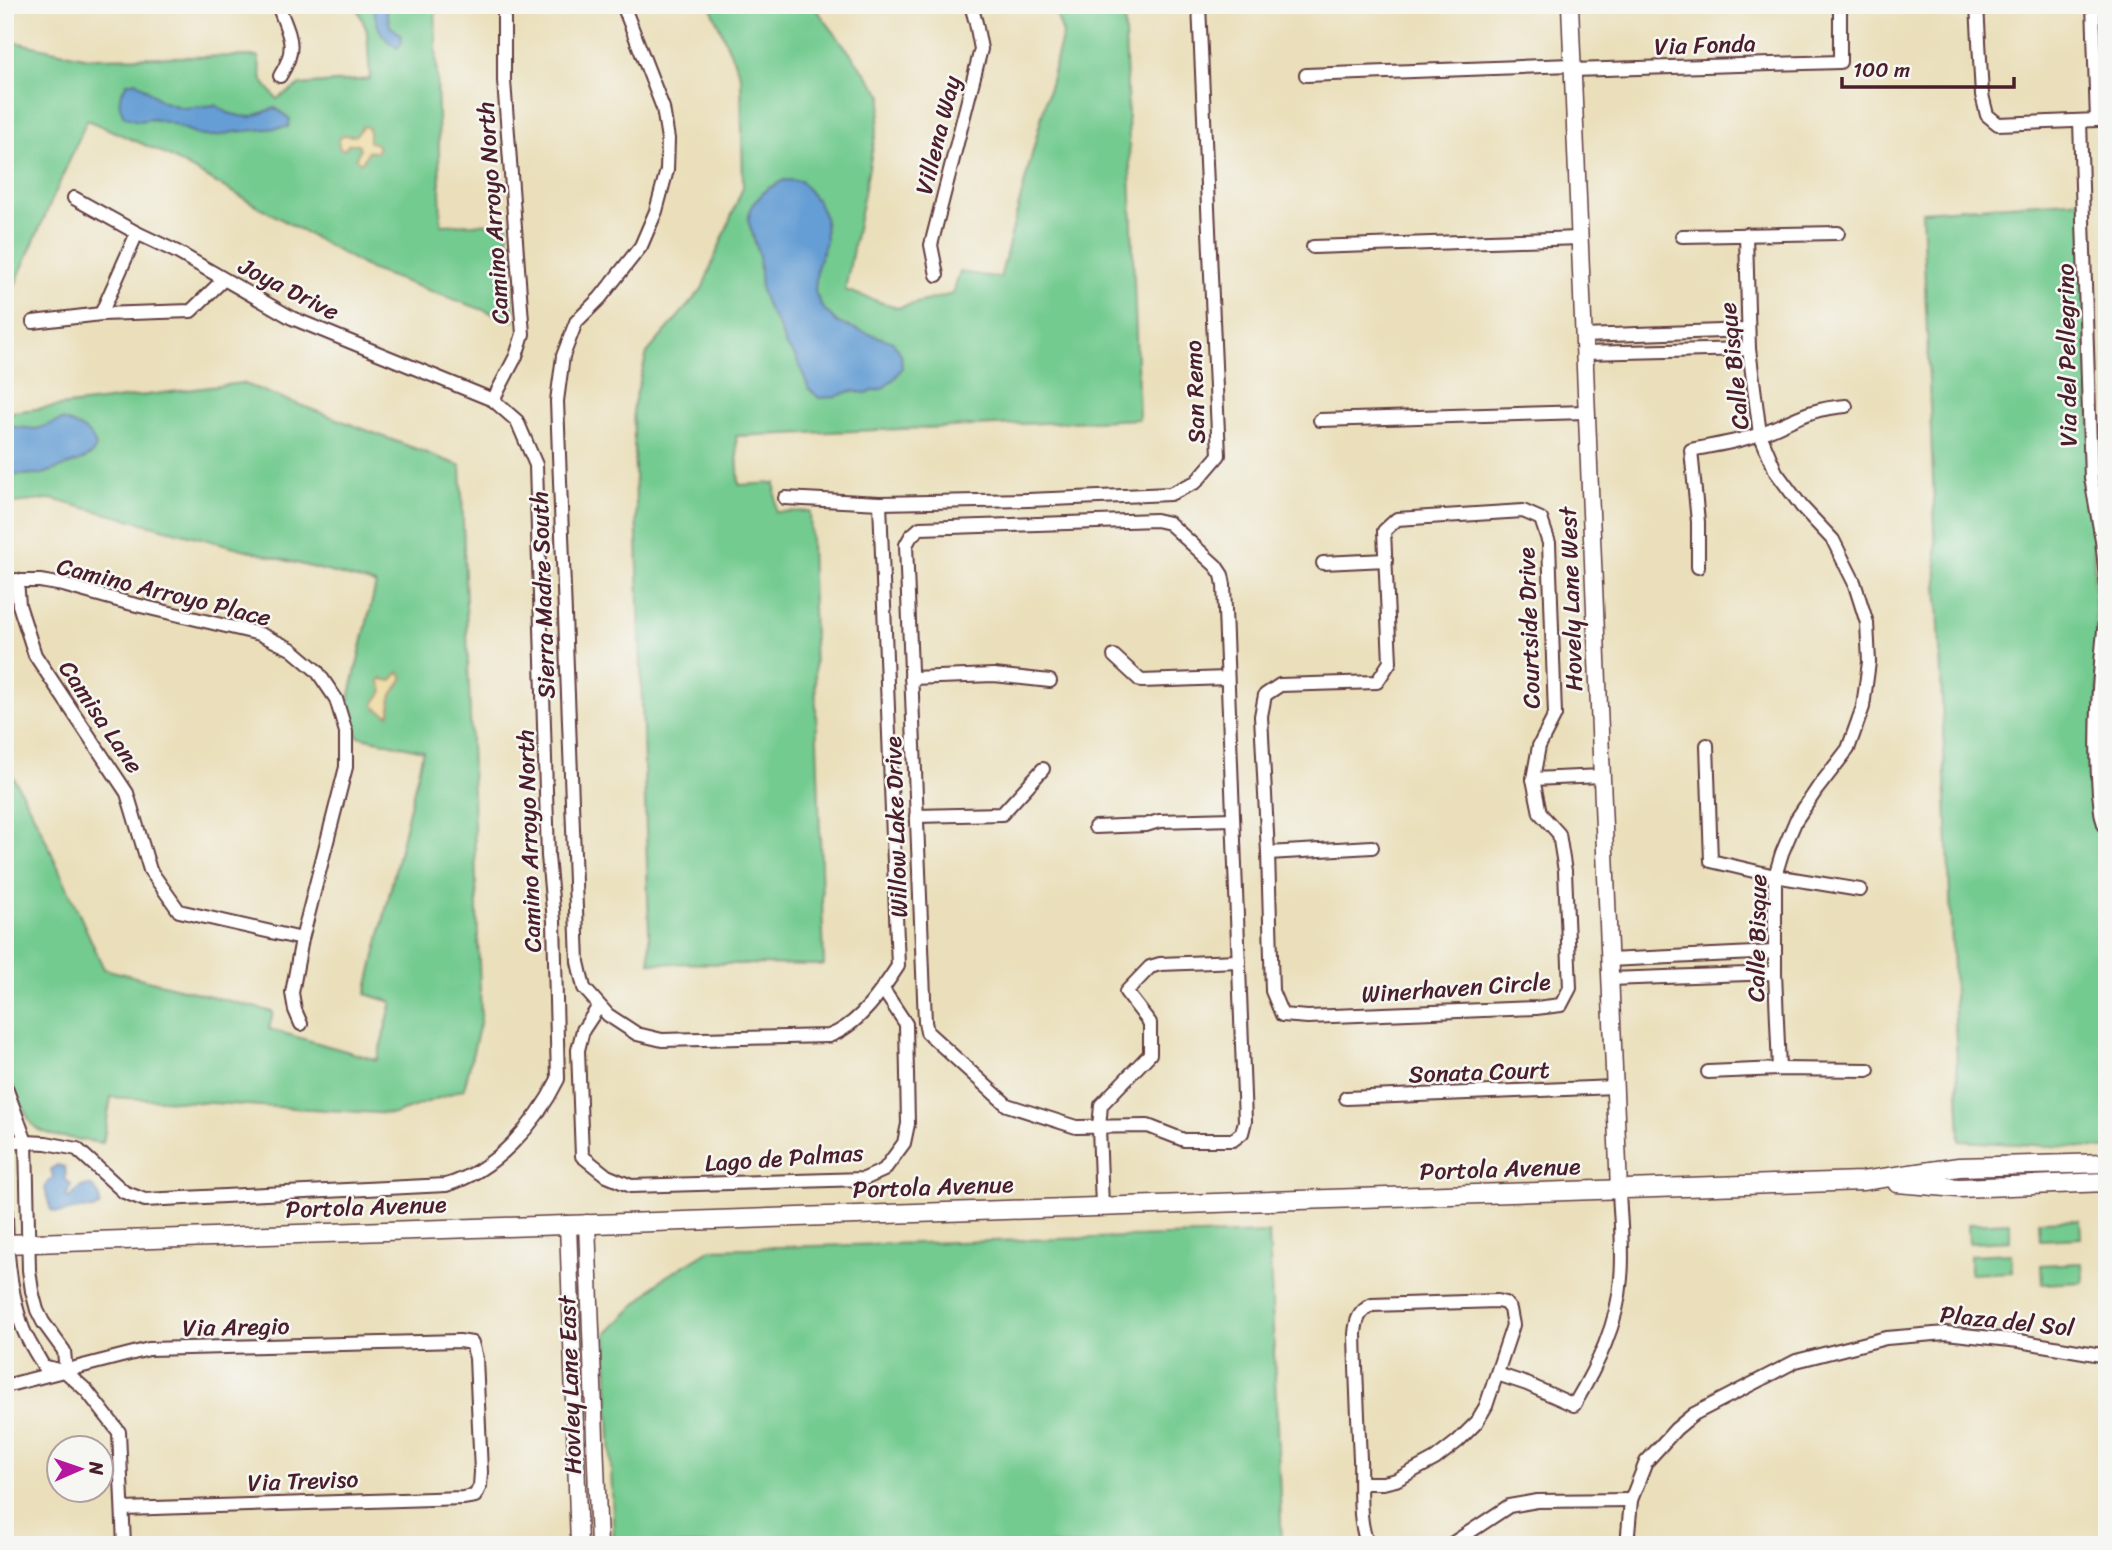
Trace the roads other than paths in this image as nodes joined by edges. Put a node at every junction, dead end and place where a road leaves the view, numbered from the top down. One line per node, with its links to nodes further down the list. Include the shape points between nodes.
1 (278, 5): 12 (street, via 293,47)
2 (504, 5): 32 (street, Camino Arroyo North, via 504,81 523,334)
3 (622, 5): 70 (street, Sierra Madre South, via 663,108 667,170 641,246 576,322 563,356 557,401 578,962 584,988)
4 (971, 5): 22 (street, Villena Way, via 981,49 931,245)
5 (1199, 5): 38 (street, San Remo, via 1219,455 1196,482 1170,494)
6 (1570, 5): 10 (street, Hovely Lane West)
7 (1840, 5): 10 (street, Via Fonda, via 1839,62)
8 (1977, 5): 14 (street, via 1987,116 1998,124)
9 (2093, 5): 13 (street)
10 (1572, 68): 11 (street, Via Fonda); 20 (street, Hovely Lane West)
11 (1306, 75)
12 (280, 76)
13 (2102, 120): 14 (street)
14 (2080, 121): 43 (street, Via del Pellegrino, via 2091,478)
15 (74, 198): 16 (street, Joya Drive)
16 (137, 233): 23 (street, Joya Drive); 24 (street)
17 (1838, 233): 18 (street)
18 (1746, 234): 19 (street); 26 (street, Calle Bisque)
19 (1682, 236)
20 (1579, 238): 21 (street); 28 (street, Hovely Lane West)
21 (1313, 247)
22 (937, 275)
23 (223, 280): 24 (street, via 191,311); 32 (street, Joya Drive, via 292,318)
24 (101, 314): 25 (street)
25 (33, 322)
26 (1748, 330): 27 (street); 29 (street, Calle Bisque)
27 (1691, 331): 28 (street); 30 (street)
28 (1583, 336): 31 (street, Hovely Lane West)
29 (1749, 349): 30 (street); 36 (street, Calle Bisque)
30 (1693, 351): 31 (street)
31 (1584, 353): 34 (street, Hovely Lane West)
32 (493, 400): 80 (street, Camino Arroyo North, via 517,421 536,465 558,1079 547,1102 500,1153 465,1179 446,1185 145,1200 124,1192 77,1149)
33 (1846, 406): 36 (street, via 1809,411)
34 (1586, 412): 35 (street); 51 (street, Hovely Lane West)
35 (1320, 420)
36 (1760, 434): 41 (street, via 1691,450); 59 (street, Calle Bisque, via 1776,472 1833,540 1854,582 1867,623 1869,662 1863,707 1849,749 1796,820)
37 (785, 498): 38 (street, San Remo)
38 (880, 503): 69 (street, via 898,966)
39 (1386, 560): 40 (street); 52 (street, Courtside Drive, via 1384,531 1397,519 1522,511 1541,519 1549,542 1555,715 1539,746); 58 (street, Courtside Drive, via 1390,663 1377,681 1280,685 1265,695 1261,716)
40 (1322, 562)
41 (1698, 567)
42 (11, 581): 61 (street, Camisa Lane, via 34,655 127,793 149,870 179,911); 61 (street, Camino Arroyo Place, via 64,585 260,634 291,649 317,671 336,699 346,732 346,767)
43 (2107, 588)
44 (2107, 602): 56 (street, via 2099,680 2098,772 2102,823)
45 (1114, 656): 47 (street, via 1141,681)
46 (911, 678): 47 (street, Willow Lake Drive, via 906,545 920,528 1156,520 1169,523 1222,575); 48 (street, via 994,675); 53 (street, Willow Lake Drive)
47 (1227, 678): 54 (street, Willow Lake Drive)
48 (1050, 681)
49 (1707, 745): 59 (street, via 1711,861)
50 (1043, 769): 53 (street, via 1002,814)
51 (1602, 776): 52 (street); 64 (street, Hovely Lane West)
52 (1533, 779): 58 (street, Winerhaven Circle, via 1540,813 1559,834 1564,871 1570,988 1562,1005 1308,1017 1282,1014 1272,991)
53 (916, 817): 78 (street, Willow Lake Drive, via 927,1032 1007,1105 1076,1127)
54 (1233, 819): 55 (street); 65 (street, Willow Lake Drive)
55 (1095, 827)
56 (2107, 830)
57 (1372, 847): 58 (street)
58 (1268, 853)
59 (1775, 876): 60 (street); 62 (street, Calle Bisque)
60 (1860, 890)
61 (302, 939): 71 (street, Camino Arroyo Place, via 292,993)
62 (1775, 952): 63 (street); 66 (street, Calle Bisque)
63 (1718, 954): 64 (street); 67 (street)
64 (1609, 960): 68 (street, Hovely Lane West)
65 (1239, 961): 78 (street, via 1160,964 1150,967 1126,992 1150,1023 1150,1054 1101,1105); 78 (street, Willow Lake Drive, via 1242,1133 1233,1140 1205,1141 1184,1140 1148,1126)
66 (1775, 973): 67 (street); 72 (street, Calle Bisque)
67 (1719, 975): 68 (street)
68 (1610, 979): 76 (street, Hovely Lane West)
69 (883, 988): 70 (street, Sierra Madre South, via 842,1032 820,1037 662,1040 637,1034); 70 (street, Lago de Palmas, via 906,1024 908,1124 904,1143 884,1170 864,1179 631,1185 607,1176 583,1156 578,1050 583,1030)
70 (599, 1006)
71 (301, 1024)
72 (1779, 1069): 73 (street); 74 (street)
73 (1868, 1070)
74 (1708, 1072)
75 (5, 1085): 80 (street)
76 (1615, 1087): 77 (street, Sonata Court); 85 (street, Hovely Lane West)
77 (1346, 1098)
78 (1099, 1128): 86 (street)
79 (5, 1140): 80 (street, Camino Arroyo North)
80 (26, 1142): 89 (street)
81 (5, 1158): 90 (street)
82 (2107, 1163): 83 (main road, Portola Avenue, via 1959,1167)
83 (1862, 1181): 84 (main road, Portola Avenue, via 1959,1188); 85 (main road, Portola Avenue)
84 (2107, 1182)
85 (1619, 1190): 86 (main road, Portola Avenue); 93 (street, via 1621,1279 1612,1325 1594,1372 1574,1405)
86 (1102, 1206): 87 (main road, Portola Avenue)
87 (587, 1223): 88 (main road, Portola Avenue); 101 (street, Hovley Lane East)
88 (568, 1224): 89 (main road, Portola Avenue); 100 (street, Hovley Lane East)
89 (29, 1243): 90 (main road, Portola Avenue); 92 (street, via 37,1310 64,1351)
90 (7, 1244): 92 (street, via 22,1327 43,1366)
91 (2107, 1356): 97 (street, Plaza del Sol, via 1946,1333 1886,1338 1796,1361 1694,1414 1676,1429 1646,1462)
92 (66, 1372): 94 (street, Via Aregio); 96 (street, Via Aregio, via 149,1349 472,1343); 98 (street, via 88,1391 119,1432)
93 (1497, 1374): 95 (street, via 1486,1406 1458,1441 1396,1480); 95 (street, via 1513,1325 1504,1303 1365,1309 1355,1334)
94 (5, 1386)
95 (1361, 1483): 102 (street, via 1362,1519)
96 (480, 1486): 98 (street, Via Treviso, via 475,1496 463,1498)
97 (1631, 1500): 103 (street, via 1537,1501 1509,1506); 104 (street, Plaza del Sol)
98 (122, 1509): 99 (street)
99 (124, 1545)
100 (579, 1545)
101 (600, 1545)
102 (1369, 1545)
103 (1450, 1545)
104 (1627, 1545)

